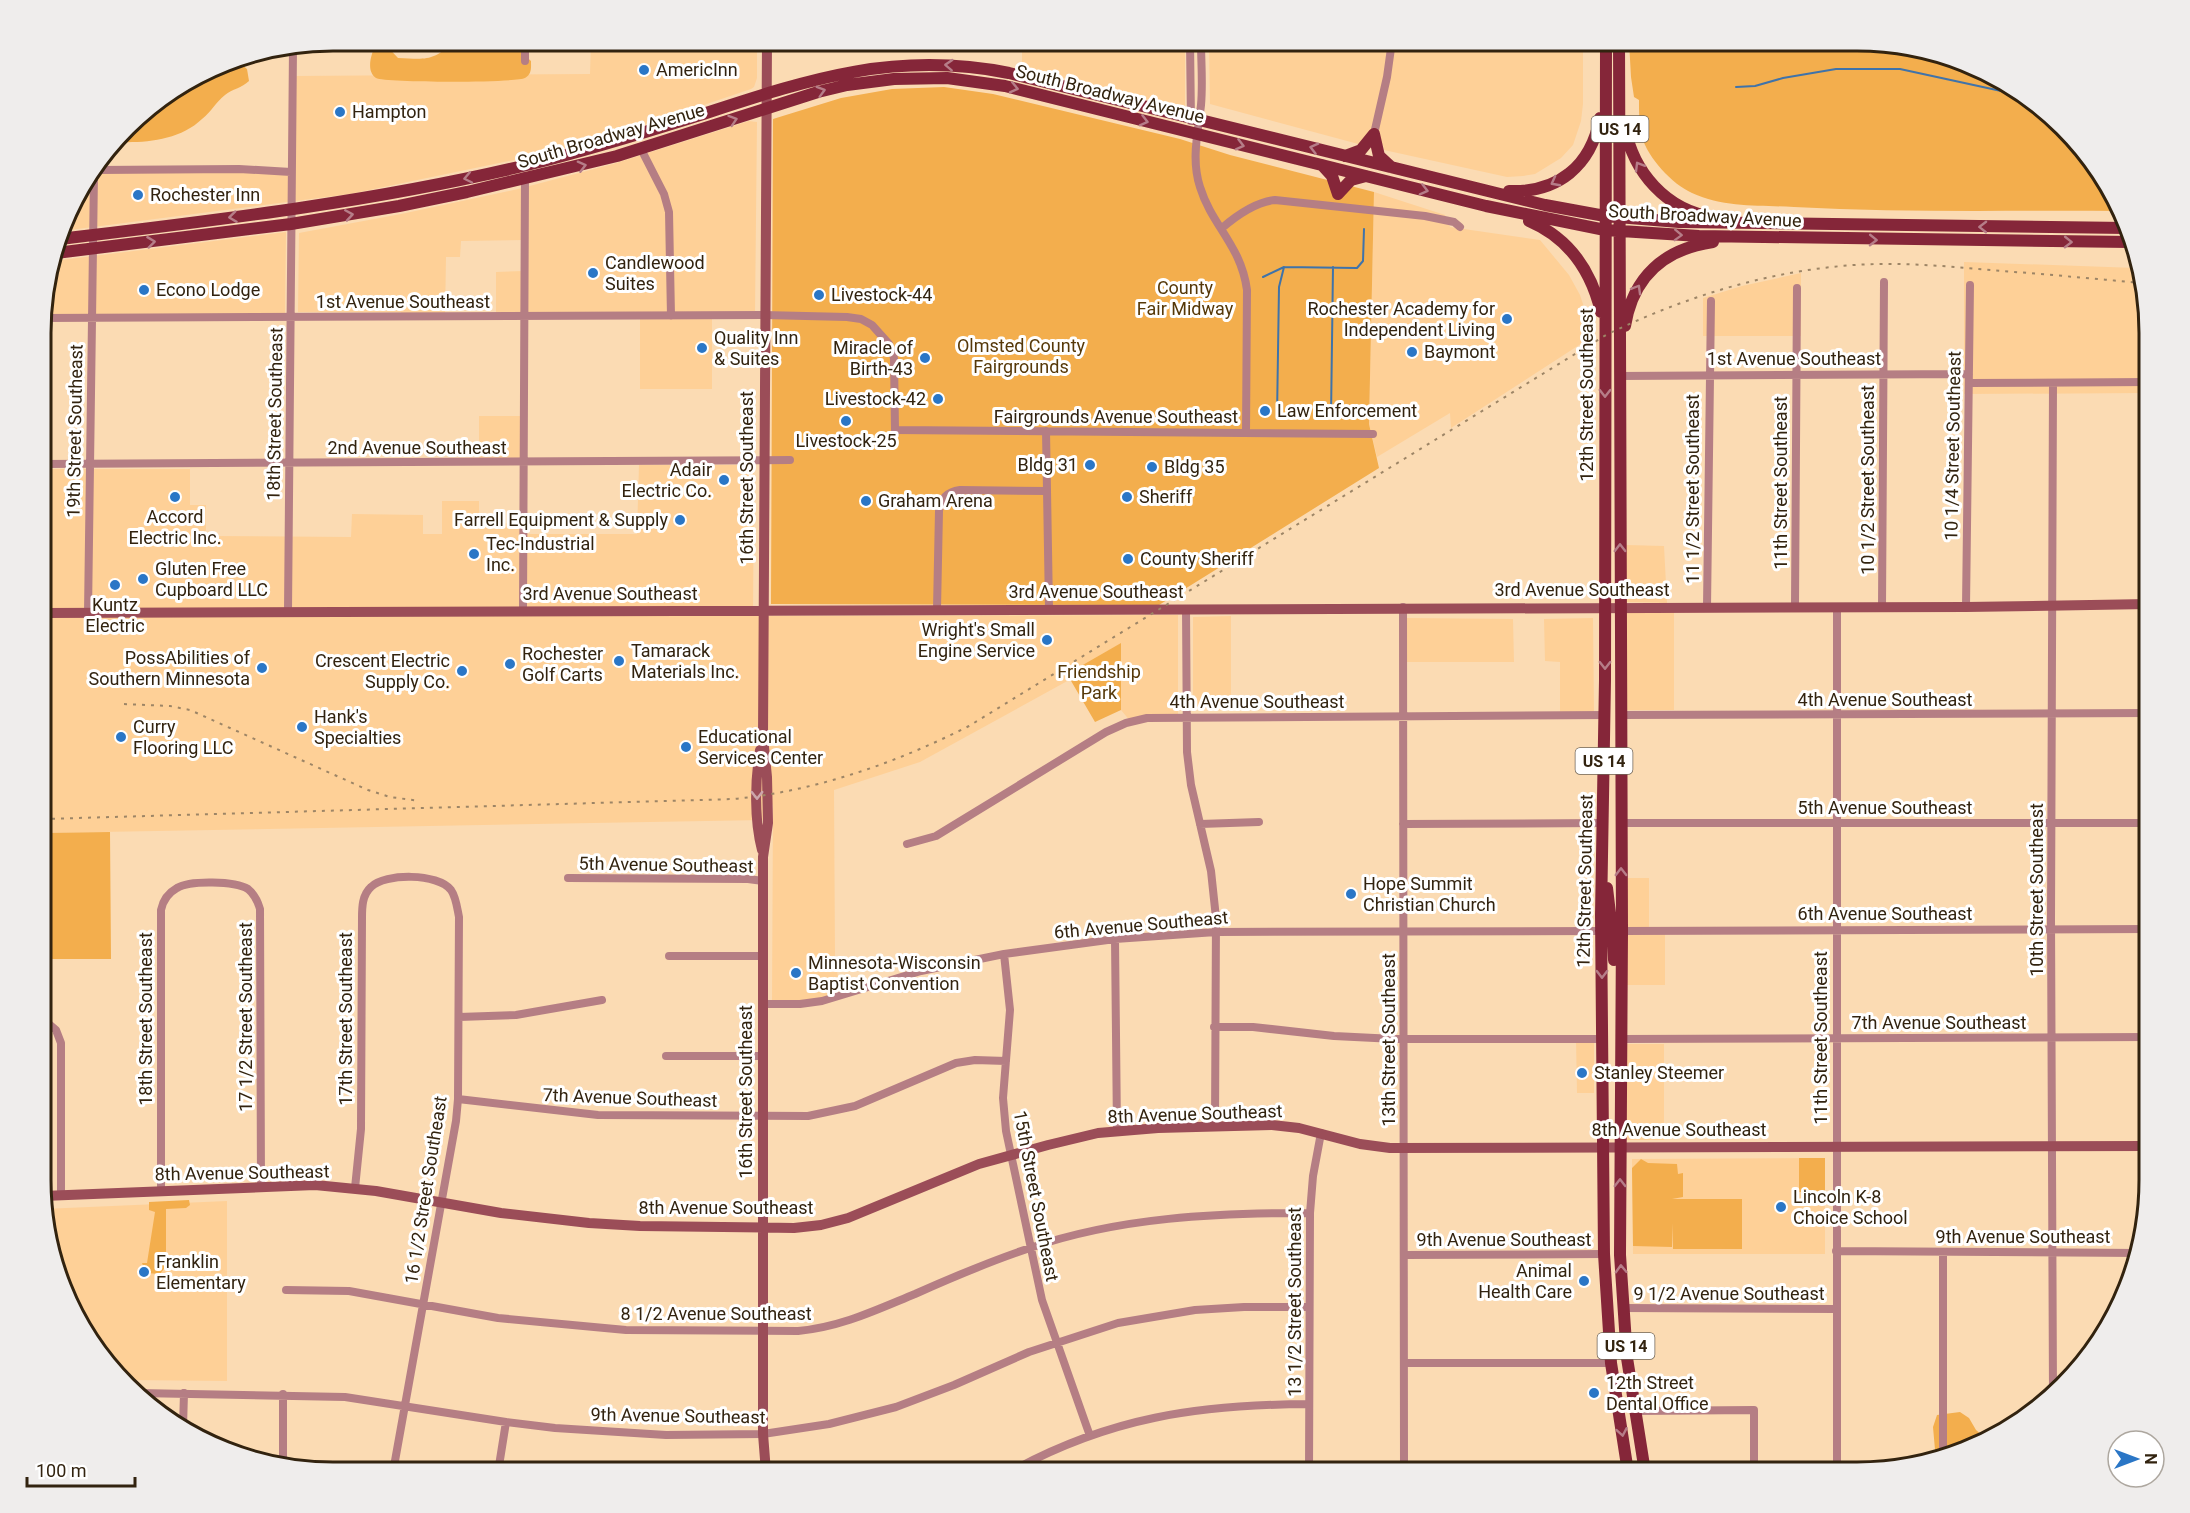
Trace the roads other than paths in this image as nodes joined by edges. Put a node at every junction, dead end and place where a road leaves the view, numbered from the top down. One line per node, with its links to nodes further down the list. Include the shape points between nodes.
1 (525, 51): 9 (street)
2 (767, 51): 12 (main road, 16th Street Southeast)
3 (1191, 51): 14 (street)
4 (1201, 51): 14 (street, via 1201,97)
5 (1391, 51): 16 (street)
6 (1606, 51): 11 (main road, US 14)
7 (1619, 51): 10 (main road, US 14)
8 (293, 54): 23 (street, 18th Street Southeast)
9 (525, 61)
10 (1620, 77): 33 (main road, US 14); 34 (main road, one-way to 10, via 1704,216 1660,193 1632,155)
11 (1606, 79): 27 (main road, one-way to 27, via 1597,135 1576,168 1557,182 1534,190); 31 (main road, US 14)
12 (766, 92): 13 (main road, 16th Street Southeast); 14 (main road, South Broadway Avenue, one-way to 12, via 1009,73 939,64 845,72); 20 (main road, South Broadway Avenue, via 623,139)
13 (765, 110): 15 (main road, South Broadway Avenue, one-way to 15, via 847,85 947,78 1005,86); 17 (main road, South Broadway Avenue, one-way to 13); 50 (main road, 16th Street Southeast)
14 (1195, 118): 15 (street); 18 (main road, South Broadway Avenue, one-way to 14)
15 (1196, 134): 19 (main road, South Broadway Avenue, one-way to 19); 36 (street, via 1199,186)
16 (1374, 134): 18 (main road, via 1361,150); 21 (main road, via 1379,156)
17 (641, 149): 25 (main road, South Broadway Avenue, one-way to 17); 52 (street, via 669,212)
18 (1345, 156): 21 (main road, South Broadway Avenue)
19 (1321, 164): 24 (main road, South Broadway Avenue); 28 (main road, via 1332,176)
20 (525, 165): 25 (street); 32 (main road, South Broadway Avenue, one-way to 32)
21 (1392, 168): 27 (main road, South Broadway Avenue)
22 (102, 171): 23 (street)
23 (291, 172): 32 (street, 18th Street Southeast)
24 (1367, 176): 28 (main road, via 1351,180); 29 (main road, South Broadway Avenue, one-way to 29)
25 (525, 179): 32 (main road, South Broadway Avenue, one-way to 25, via 399,207); 51 (street)
26 (96, 182): 40 (street, 19th Street Southeast)
27 (1483, 190): 31 (main road, South Broadway Avenue)
28 (1338, 194): 30 (street)
29 (1486, 206): 38 (main road, South Broadway Avenue); 56 (main road, via 1540,226 1567,245 1592,283)
30 (1335, 208): 35 (street, via 1425,216); 36 (street, via 1268,201)
31 (1605, 216): 33 (main road, South Broadway Avenue); 38 (main road, 12th Street Southeast / US 14)
32 (291, 217): 40 (main road, South Broadway Avenue, one-way to 40); 44 (main road, South Broadway Avenue, one-way to 32); 55 (street, 18th Street Southeast)
33 (1620, 218): 34 (main road, South Broadway Avenue); 39 (main road, US 14)
34 (1783, 224): 37 (main road, South Broadway Avenue, one-way to 34)
35 (1460, 227)
36 (1222, 228): 67 (street, via 1241,260 1247,290)
37 (2119, 228)
38 (1605, 230): 39 (main road, South Broadway Avenue); 56 (main road, 12th Street Southeast / US 14)
39 (1620, 231): 41 (main road, South Broadway Avenue, one-way to 41); 57 (main road, 12th Street Southeast / US 14)
40 (93, 235): 42 (main road, South Broadway Avenue); 44 (street, 19th Street Southeast)
41 (1753, 237): 43 (main road, South Broadway Avenue, one-way to 43); 57 (main road, one-way to 41, via 1630,304 1657,264 1695,245)
42 (67, 238)
43 (2124, 242)
44 (93, 249): 45 (main road, South Broadway Avenue); 54 (street, 19th Street Southeast)
45 (63, 252)
46 (1884, 282): 58 (street, 10 1/2 Street Southeast)
47 (1970, 285): 60 (street, 10 1/4 Street Southeast)
48 (1797, 288): 59 (street, 11th Street Southeast)
49 (1711, 301): 61 (street, 11 1/2 Street Southeast)
50 (764, 315): 52 (street, 1st Avenue Southeast); 65 (street, 1st Avenue Southeast, via 847,317 872,325 889,344 894,358); 69 (main road, 16th Street Southeast)
51 (524, 316): 52 (street, 1st Avenue Southeast); 55 (street, 1st Avenue Southeast); 71 (street)
52 (671, 316)
53 (52, 318): 54 (street, 1st Avenue Southeast)
54 (91, 318): 55 (street, 1st Avenue Southeast); 74 (street, 19th Street Southeast)
55 (291, 318): 72 (street, 18th Street Southeast)
56 (1605, 333): 80 (main road, 12th Street Southeast / US 14, one-way to 80)
57 (1620, 371): 61 (street, 1st Avenue Southeast); 81 (main road, 12th Street Southeast / US 14, one-way to 57)
58 (1884, 373): 59 (street, 1st Avenue Southeast); 60 (street, 1st Avenue Southeast); 84 (street, 10 1/2 Street Southeast)
59 (1796, 374): 61 (street, 1st Avenue Southeast); 77 (street, 11th Street Southeast)
60 (1969, 374): 63 (street, 10 1/4 Street Southeast)
61 (1709, 375): 82 (street, 11 1/2 Street Southeast)
62 (2139, 382): 64 (street)
63 (1969, 383): 64 (street); 85 (street, 10 1/4 Street Southeast)
64 (2053, 383): 78 (street, 10th Street Southeast)
65 (895, 430): 66 (street, Fairgrounds Avenue Southeast)
66 (1046, 431): 67 (street, Fairgrounds Avenue Southeast); 75 (street)
67 (1246, 433): 68 (street, Fairgrounds Avenue Southeast)
68 (1373, 434)
69 (764, 460): 70 (street, 2nd Avenue Southeast); 71 (street, 2nd Avenue Southeast); 87 (main road, 16th Street Southeast)
70 (790, 460)
71 (524, 462): 72 (street, 2nd Avenue Southeast); 90 (street)
72 (289, 463): 74 (street, 2nd Avenue Southeast); 91 (street, 18th Street Southeast)
73 (51, 464): 74 (street, 2nd Avenue Southeast)
74 (90, 464): 93 (street, 19th Street Southeast)
75 (1046, 491): 86 (street); 88 (street, via 960,490 945,496 939,511)
76 (2139, 604): 78 (main road, 3rd Avenue Southeast)
77 (1795, 606): 82 (main road, 3rd Avenue Southeast); 83 (main road, 3rd Avenue Southeast)
78 (2052, 606): 85 (main road, 3rd Avenue Southeast); 95 (street, 10th Street Southeast)
79 (1404, 607): 80 (main road, 3rd Avenue Southeast); 89 (main road, 3rd Avenue Southeast); 99 (street, 13th Street Southeast)
80 (1605, 607): 81 (main road, 3rd Avenue Southeast); 96 (main road, 12th Street Southeast / US 14, one-way to 96)
81 (1620, 607): 82 (main road, 3rd Avenue Southeast); 97 (main road, 12th Street Southeast / US 14)
82 (1707, 607)
83 (1837, 607): 84 (main road, 3rd Avenue Southeast); 98 (street, 11th Street Southeast)
84 (1882, 607): 85 (main road, 3rd Avenue Southeast)
85 (1966, 607)
86 (1048, 608): 88 (main road, 3rd Avenue Southeast); 89 (main road, 3rd Avenue Southeast)
87 (763, 609): 88 (main road, 3rd Avenue Southeast); 90 (main road, 3rd Avenue Southeast); 113 (main road, 16th Street Southeast, via 768,823)
88 (937, 609)
89 (1186, 609): 100 (street)
90 (523, 610): 91 (main road, 3rd Avenue Southeast)
91 (288, 611): 93 (main road, 3rd Avenue Southeast)
92 (51, 613): 93 (main road, 3rd Avenue Southeast)
93 (88, 613)
94 (2139, 713): 95 (street, 4th Avenue Southeast)
95 (2052, 714): 98 (street, 4th Avenue Southeast); 105 (street, 10th Street Southeast)
96 (1605, 715): 99 (street, 4th Avenue Southeast); 103 (main road, 12th Street Southeast / US 14)
97 (1620, 715): 98 (street, 4th Avenue Southeast); 104 (main road, 12th Street Southeast / US 14)
98 (1837, 715): 102 (street, 11th Street Southeast)
99 (1404, 716): 100 (street, 4th Avenue Southeast); 108 (street, 13th Street Southeast)
100 (1186, 717): 107 (street, via 1189,771); 109 (street, 4th Avenue Southeast, via 1147,718 1113,728 936,836)
101 (1259, 822): 107 (street)
102 (1836, 822): 104 (street, 5th Avenue Southeast); 105 (street, 5th Avenue Southeast); 115 (street, 11th Street Southeast)
103 (1603, 823): 108 (street); 110 (main road, 12th Street Southeast / US 14)
104 (1621, 823): 119 (main road, 12th Street Southeast / US 14, one-way to 104)
105 (2051, 823): 106 (street, 5th Avenue Southeast); 116 (street, 10th Street Southeast)
106 (2139, 823)
107 (1200, 824): 120 (street, via 1211,872)
108 (1403, 824): 121 (street, 13th Street Southeast)
109 (907, 844)
110 (1602, 873): 118 (main road, 12th Street Southeast / US 14); 119 (main road, via 1611,922)
111 (404, 878): 129 (street, 16 1/2 Street Southeast, via 436,880 455,897 459,917); 154 (street, 17th Street Southeast, via 375,884 363,903 361,1129)
112 (568, 878): 113 (street, 5th Avenue Southeast)
113 (763, 881): 125 (main road, 16th Street Southeast)
114 (210, 883): 153 (street, 17 1/2 Street Southeast, via 245,888 260,909); 155 (street, 18th Street Southeast, via 179,887 169,893 162,907)
115 (1837, 929): 116 (street, 6th Avenue Southeast); 119 (street, 6th Avenue Southeast); 134 (street, 11th Street Southeast)
116 (2051, 929): 117 (street, 6th Avenue Southeast); 132 (street, 10th Street Southeast)
117 (2139, 929)
118 (1601, 931): 121 (street, 6th Avenue Southeast); 126 (main road, via 1607,932 1613,941 1616,981); 135 (main road, 12th Street Southeast / US 14, one-way to 135)
119 (1622, 931): 126 (main road, 12th Street Southeast / US 14)
120 (1216, 932): 121 (street, 6th Avenue Southeast); 122 (street, 6th Avenue Southeast); 131 (street)
121 (1403, 932): 137 (street, 13th Street Southeast)
122 (1115, 939): 123 (street, 6th Avenue Southeast); 144 (street)
123 (1004, 954): 128 (street, 6th Avenue Southeast, via 921,971 822,1001); 140 (street, 15th Street Southeast, via 1010,1011)
124 (669, 956): 125 (street)
125 (763, 956): 128 (main road, 16th Street Southeast)
126 (1622, 990): 136 (main road, 12th Street Southeast / US 14)
127 (602, 1000): 129 (street, via 516,1015)
128 (763, 1004): 139 (main road, 16th Street Southeast)
129 (459, 1017): 141 (street, 16 1/2 Street Southeast)
130 (51, 1025): 157 (street, via 61,1043)
131 (1214, 1027): 137 (street); 143 (street)
132 (2052, 1037): 133 (street, 7th Avenue Southeast); 134 (street, 7th Avenue Southeast); 146 (street, 10th Street Southeast)
133 (2139, 1037)
134 (1837, 1038): 136 (street, 7th Avenue Southeast); 150 (street, 11th Street Southeast)
135 (1602, 1039): 137 (street); 148 (main road, 12th Street Southeast / US 14)
136 (1621, 1039): 149 (main road, 12th Street Southeast / US 14)
137 (1404, 1040): 151 (street, 13th Street Southeast)
138 (666, 1056): 139 (street)
139 (763, 1056): 142 (main road, 16th Street Southeast)
140 (1006, 1061): 142 (street, 7th Avenue Southeast, via 975,1060 950,1065 861,1104 829,1113); 152 (street, 15th Street Southeast, via 1004,1114)
141 (458, 1099): 142 (street, 7th Avenue Southeast, via 598,1115); 158 (street, 16 1/2 Street Southeast)
142 (762, 1118): 160 (main road, 16th Street Southeast)
143 (1215, 1126): 144 (main road, 8th Avenue Southeast); 145 (main road, 8th Avenue Southeast, via 1272,1125)
144 (1117, 1131): 152 (main road, 8th Avenue Southeast)
145 (1321, 1133): 151 (main road, 8th Avenue Southeast, via 1360,1144); 159 (street, 13 1/2 Street Southeast, via 1312,1176)
146 (2053, 1145): 147 (main road, 8th Avenue Southeast); 150 (main road, 8th Avenue Southeast); 164 (street, 10th Street Southeast)
147 (2139, 1146)
148 (1604, 1147): 149 (main road, 8th Avenue Southeast); 151 (main road, 8th Avenue Southeast); 166 (main road, 12th Street Southeast / US 14)
149 (1620, 1147): 150 (main road, 8th Avenue Southeast); 171 (main road, 12th Street Southeast / US 14, one-way to 149)
150 (1836, 1147): 162 (street, 11th Street Southeast)
151 (1404, 1148): 167 (street, 13th Street Southeast)
152 (1010, 1155): 160 (main road, 8th Avenue Southeast, via 848,1218 808,1227); 161 (street, 15th Street Southeast)
153 (261, 1186): 154 (main road, 8th Avenue Southeast); 155 (main road, 8th Avenue Southeast)
154 (355, 1188): 158 (main road, 8th Avenue Southeast)
155 (161, 1191): 157 (main road, 8th Avenue Southeast)
156 (52, 1196): 157 (main road, 8th Avenue Southeast)
157 (62, 1196)
158 (441, 1202): 160 (main road, 8th Avenue Southeast, via 589,1223); 169 (street, 16 1/2 Street Southeast)
159 (1310, 1213): 161 (street, 8 1/2 Avenue Southeast, via 1144,1221); 170 (street, 13 1/2 Street Southeast)
160 (762, 1228): 173 (main road, 16th Street Southeast)
161 (1030, 1248): 173 (street, 8 1/2 Avenue Southeast, via 850,1322 811,1330); 174 (street, 15th Street Southeast)
162 (1836, 1251): 163 (street, 9th Avenue Southeast); 172 (street, 11th Street Southeast)
163 (1943, 1252): 164 (street, 9th Avenue Southeast); 188 (street)
164 (2053, 1253): 165 (street, 9th Avenue Southeast); 177 (street, 10th Street Southeast)
165 (2129, 1253)
166 (1604, 1254): 167 (street, 9th Avenue Southeast); 176 (main road, 12th Street Southeast / US 14)
167 (1405, 1255): 175 (street, 13th Street Southeast)
168 (286, 1290): 169 (street, 8 1/2 Avenue Southeast, via 342,1290)
169 (422, 1304): 173 (street, 8 1/2 Avenue Southeast, via 549,1324 663,1332); 182 (street, 16 1/2 Street Southeast)
170 (1309, 1307): 174 (street, 9th Avenue Southeast, via 1172,1313 1118,1323); 181 (street, 13 1/2 Street Southeast)
171 (1622, 1308): 172 (street, 9 1/2 Avenue Southeast); 183 (main road, 12th Street Southeast / US 14)
172 (1835, 1309): 199 (street, 11th Street Southeast)
173 (762, 1332): 186 (main road, 16th Street Southeast)
174 (1056, 1342): 186 (street, 9th Avenue Southeast, via 896,1407 829,1424); 187 (street, 15th Street Southeast)
175 (1404, 1363): 176 (street); 195 (street, 13th Street Southeast)
176 (1611, 1363): 196 (main road, 12th Street Southeast / US 14, one-way to 196)
177 (2053, 1382)
178 (148, 1393): 179 (street, 9th Avenue Southeast)
179 (184, 1393): 180 (street, 9th Avenue Southeast); 184 (street)
180 (283, 1394): 182 (street, 9th Avenue Southeast, via 345,1397); 189 (street)
181 (1309, 1404): 187 (street, via 1200,1409 1148,1418); 194 (street, 13 1/2 Street Southeast)
182 (404, 1406): 185 (street, 9th Avenue Southeast); 190 (street, 16 1/2 Street Southeast)
183 (1635, 1411): 197 (main road, 12th Street Southeast / US 14); 198 (street, via 1754,1410)
184 (183, 1419)
185 (506, 1422): 186 (street, 9th Avenue Southeast, via 645,1434); 191 (street)
186 (763, 1434): 192 (main road, 16th Street Southeast)
187 (1089, 1436): 193 (street)
188 (1943, 1448)
189 (283, 1458)
190 (395, 1462)
191 (500, 1462)
192 (764, 1462)
193 (1029, 1462)
194 (1309, 1462)
195 (1404, 1462)
196 (1627, 1462)
197 (1642, 1462)
198 (1754, 1462)
199 (1837, 1462)

